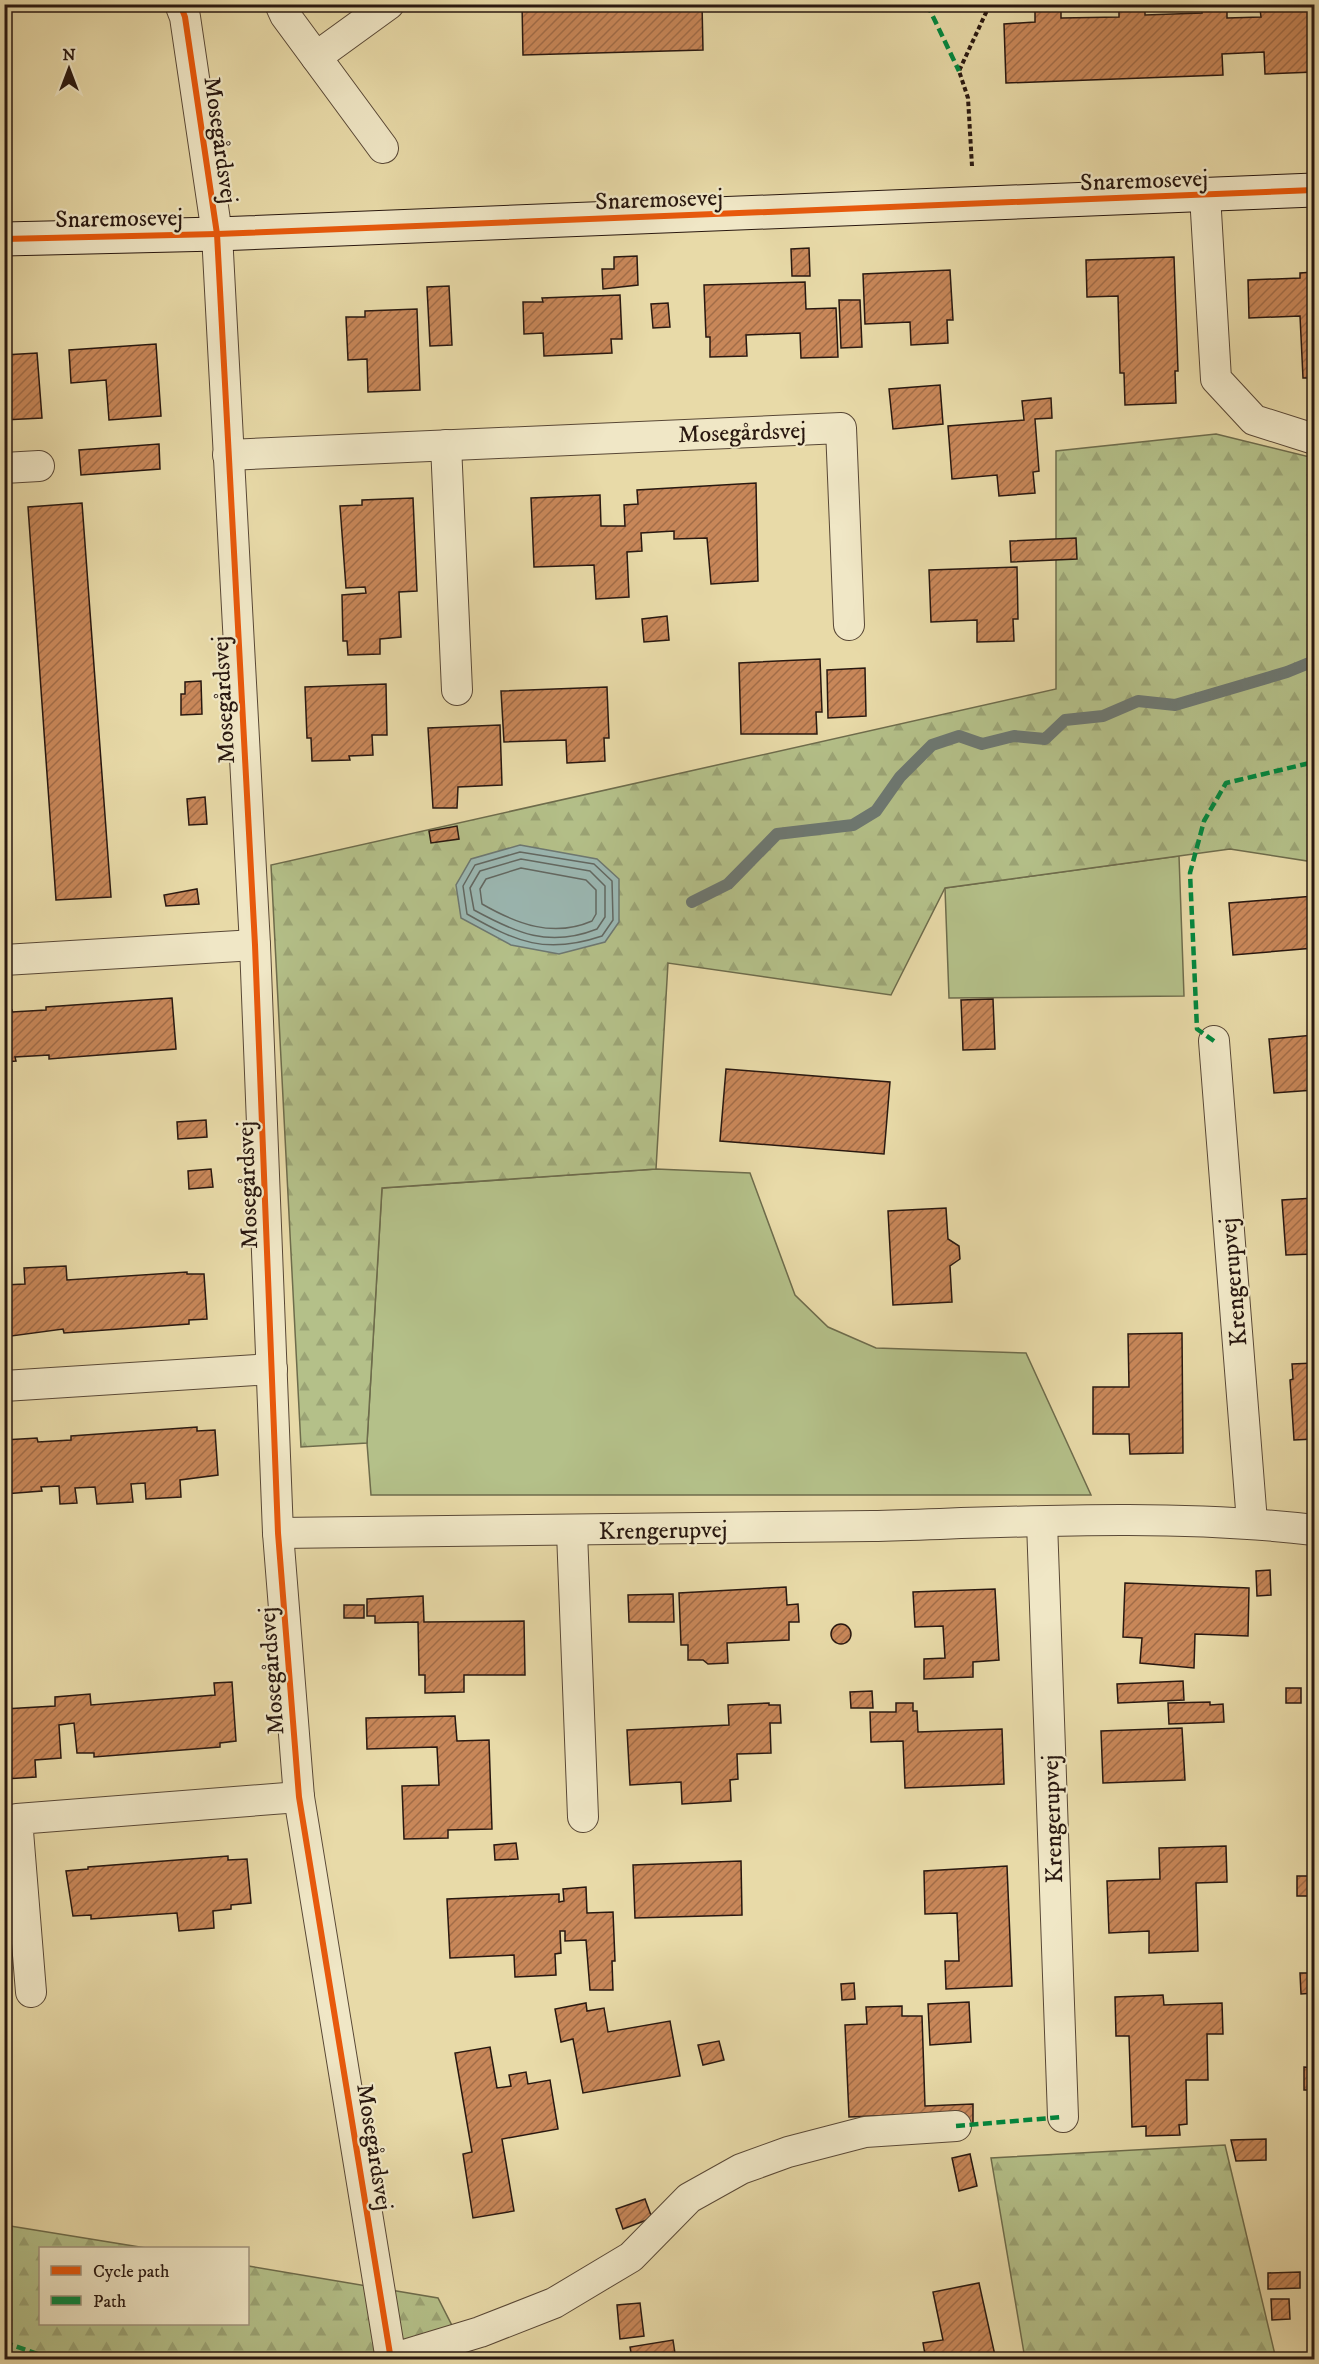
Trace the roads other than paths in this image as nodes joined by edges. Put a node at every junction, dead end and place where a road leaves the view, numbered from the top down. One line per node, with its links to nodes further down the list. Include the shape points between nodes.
1 (180, 4): 8 (street, Mosegårdsvej)
2 (280, 4): 4 (street)
3 (389, 4): 4 (street)
4 (316, 57): 5 (street)
5 (383, 148)
6 (1314, 190): 7 (street, Snaremosevej)
7 (1205, 195): 8 (street, Snaremosevej); 10 (street, Snaremosevej, via 1216,379 1254,420)
8 (217, 234): 9 (street, Snaremosevej); 12 (street, Mosegårdsvej)
9 (4, 239)
10 (1314, 439)
11 (446, 445): 12 (street, Mosegårdsvej); 15 (street, Mosegårdsvej, via 841,428); 16 (street)
12 (228, 454): 17 (street, Mosegårdsvej)
13 (39, 466): 14 (street)
14 (4, 468)
15 (849, 625)
16 (457, 690)
17 (255, 945): 18 (street); 20 (street, Mosegårdsvej)
18 (4, 960)
19 (1214, 1041): 23 (street, Krengerupvej)
20 (272, 1369): 21 (street); 26 (street, Mosegårdsvej)
21 (4, 1386)
22 (1042, 1522): 23 (street, Krengerupvej); 25 (street, Krengerupvej); 30 (street, Krengerupvej)
23 (1252, 1522): 24 (street, Krengerupvej)
24 (1314, 1530)
25 (572, 1532): 26 (street, Krengerupvej); 28 (street, Krengerupvej)
26 (278, 1533): 27 (street, Mosegårdsvej)
27 (298, 1797): 29 (street, via 17,1819); 32 (street, Mosegårdsvej)
28 (583, 1817)
29 (31, 1992)
30 (1063, 2117)
31 (956, 2126): 32 (street, Mosegårdsvej, via 865,2132 741,2169 689,2198 631,2257 554,2303 480,2332)
32 (391, 2359)

